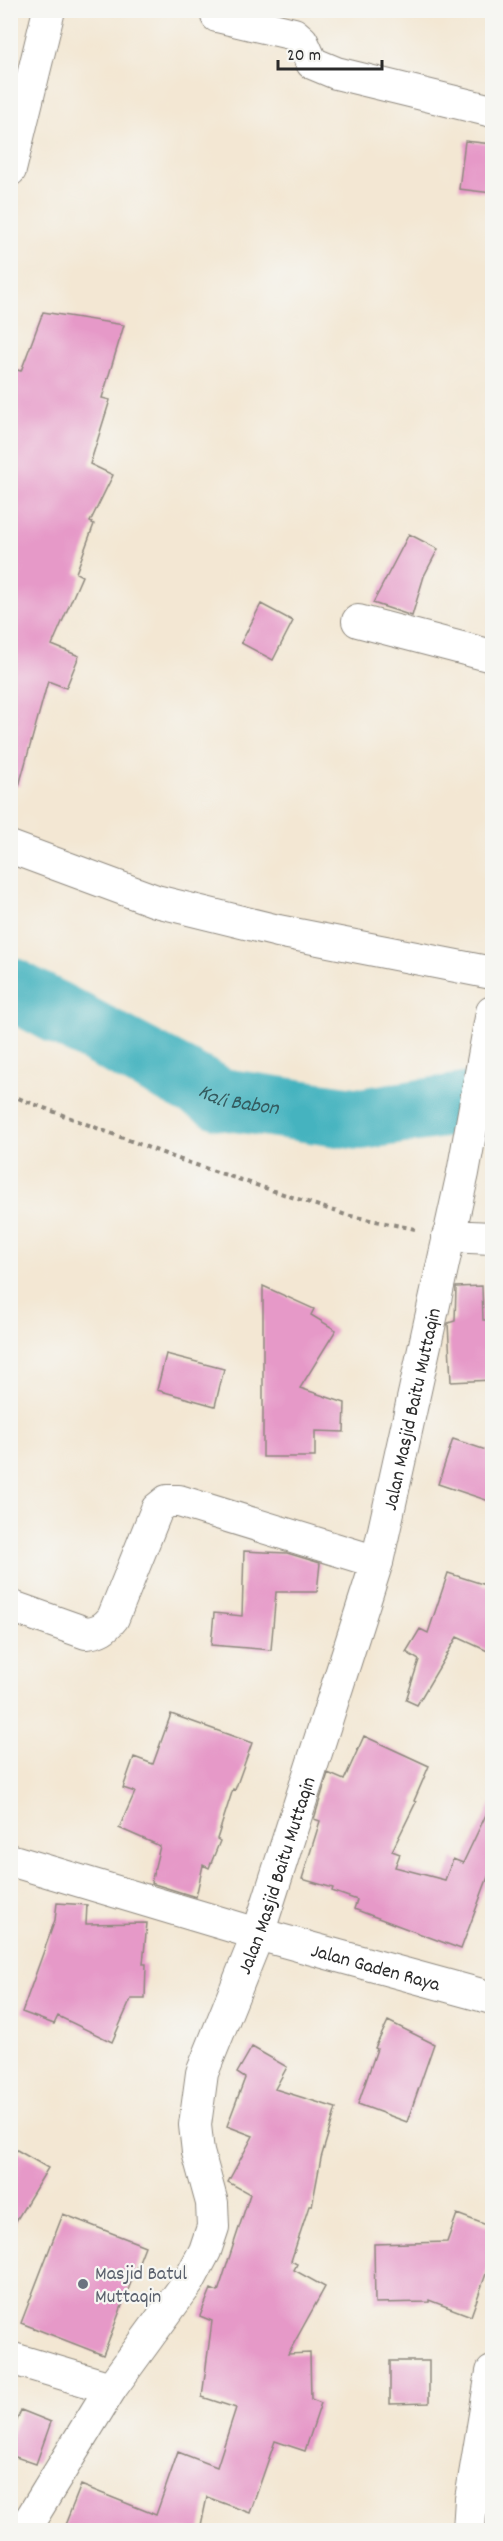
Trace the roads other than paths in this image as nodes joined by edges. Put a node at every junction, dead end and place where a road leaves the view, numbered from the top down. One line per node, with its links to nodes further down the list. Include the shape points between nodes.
1 (49, 10): 4 (street)
2 (217, 16): 3 (street, via 294,34 303,41 312,63 336,73)
3 (492, 111)
4 (10, 170)
5 (358, 621): 6 (street)
6 (492, 656)
7 (10, 847): 8 (street, via 156,900 278,931)
8 (492, 974)
9 (492, 1012): 10 (street, Jalan Masjid Baitu Muttaqin)
10 (448, 1236): 11 (street); 12 (street, Jalan Masjid Baitu Muttaqin)
11 (492, 1238)
12 (377, 1562): 13 (street, via 178,1501 167,1501 157,1509 113,1618 106,1626 86,1633); 15 (street, Jalan Masjid Baitu Muttaqin)
13 (10, 1606)
14 (10, 1860): 15 (street, Jalan Gaden Raya)
15 (258, 1934): 16 (street, Jalan Gaden Raya); 19 (street, Jalan Masjid Baitu Muttaqin, via 202,2073 195,2125 212,2203 213,2227 189,2281)
16 (492, 1998)
17 (10, 2358): 19 (street)
18 (492, 2372): 21 (street, via 471,2499)
19 (111, 2388): 20 (street, Jalan Masjid Baitu Muttaqin)
20 (24, 2530)
21 (470, 2530)

